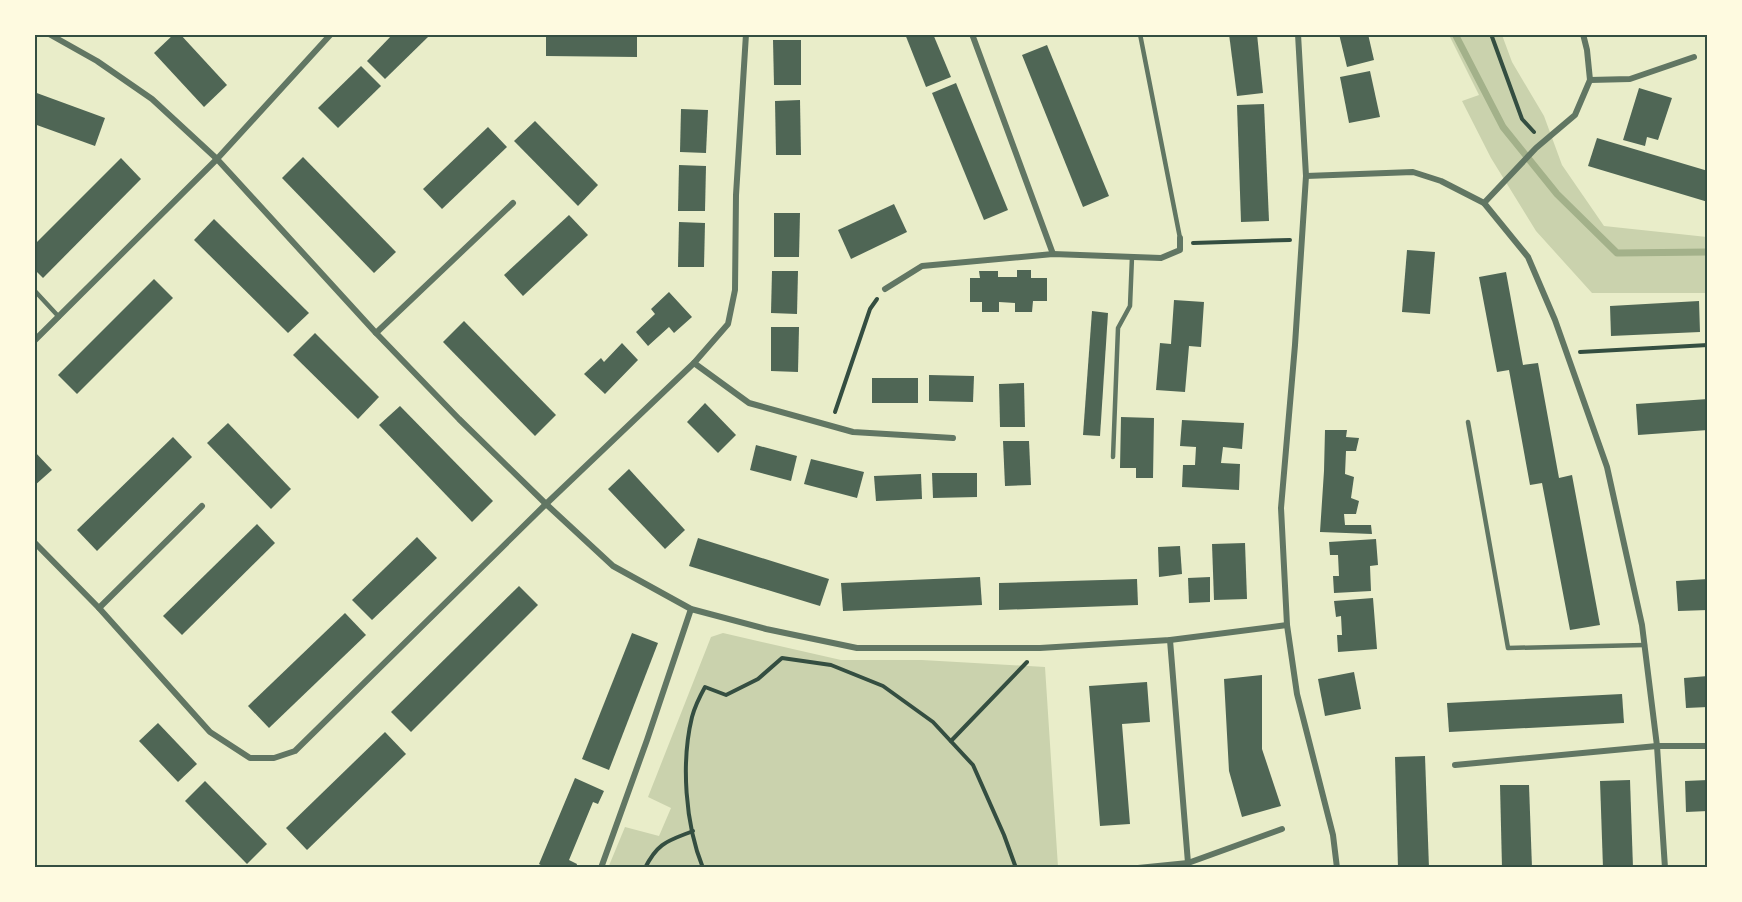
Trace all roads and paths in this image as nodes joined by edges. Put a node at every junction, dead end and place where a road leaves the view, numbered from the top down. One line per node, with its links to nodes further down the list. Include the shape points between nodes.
1 (49, 34): 12 (street, via 152,99)
2 (331, 34): 12 (street)
3 (746, 34): 27 (street, via 736,195 735,290 728,324)
4 (972, 34): 18 (street)
5 (1140, 34): 17 (lane)
6 (1298, 34): 13 (street)
7 (1491, 34): 11 (path, via 1522,119)
8 (1583, 34): 10 (street)
9 (1694, 57): 10 (street, via 1630,79)
10 (1590, 80): 11 (street, via 1575,115)
11 (1543, 142): 15 (street)
12 (218, 159): 22 (street); 23 (street)
13 (1306, 176): 15 (street, via 1413,172); 16 (street)
14 (513, 203): 23 (street)
15 (1484, 203): 26 (street, via 1528,257)
16 (1301, 239): 17 (path); 37 (street, via 1281,508)
17 (1180, 241): 19 (street, via 1180,250 1161,258)
18 (1053, 254): 19 (street); 20 (street, via 922,266)
19 (1132, 257): 31 (lane, via 1130,306 1119,328)
20 (885, 289): 29 (path, via 870,309)
21 (34, 291): 22 (lane)
22 (59, 317): 24 (street)
23 (376, 333): 32 (street)
24 (34, 341)
25 (1707, 345): 26 (path)
26 (1566, 353): 39 (street, via 1607,467)
27 (694, 363): 29 (street, via 749,403); 32 (street)
28 (1468, 422): 39 (lane, via 1508,648)
29 (830, 426): 30 (street, via 853,432)
30 (952, 438)
31 (1113, 457)
32 (546, 504): 35 (street, via 296,751 274,758 250,758 210,732); 36 (street, via 613,566)
33 (202, 506): 35 (street)
34 (34, 542): 35 (street)
35 (99, 608)
36 (691, 609): 40 (street, via 857,648); 48 (street)
37 (1287, 625): 38 (street); 53 (street, via 1297,694 1333,836)
38 (1170, 640): 40 (street); 47 (street)
39 (1645, 645): 42 (street)
40 (1040, 648): 41 (path)
41 (951, 741): 46 (path, via 933,722 883,686 831,665 782,658 758,679 726,695 705,687 692,715 686,759); 51 (path, via 973,765)
42 (1657, 746): 43 (street); 44 (street); 54 (street)
43 (1707, 746)
44 (1455, 765)
45 (1282, 829): 47 (street)
46 (693, 831): 49 (path, via 664,843); 50 (path)
47 (1188, 863): 52 (street)
48 (601, 867)
49 (645, 867)
50 (703, 867)
51 (1016, 867)
52 (1138, 867)
53 (1337, 867)
54 (1665, 867)

